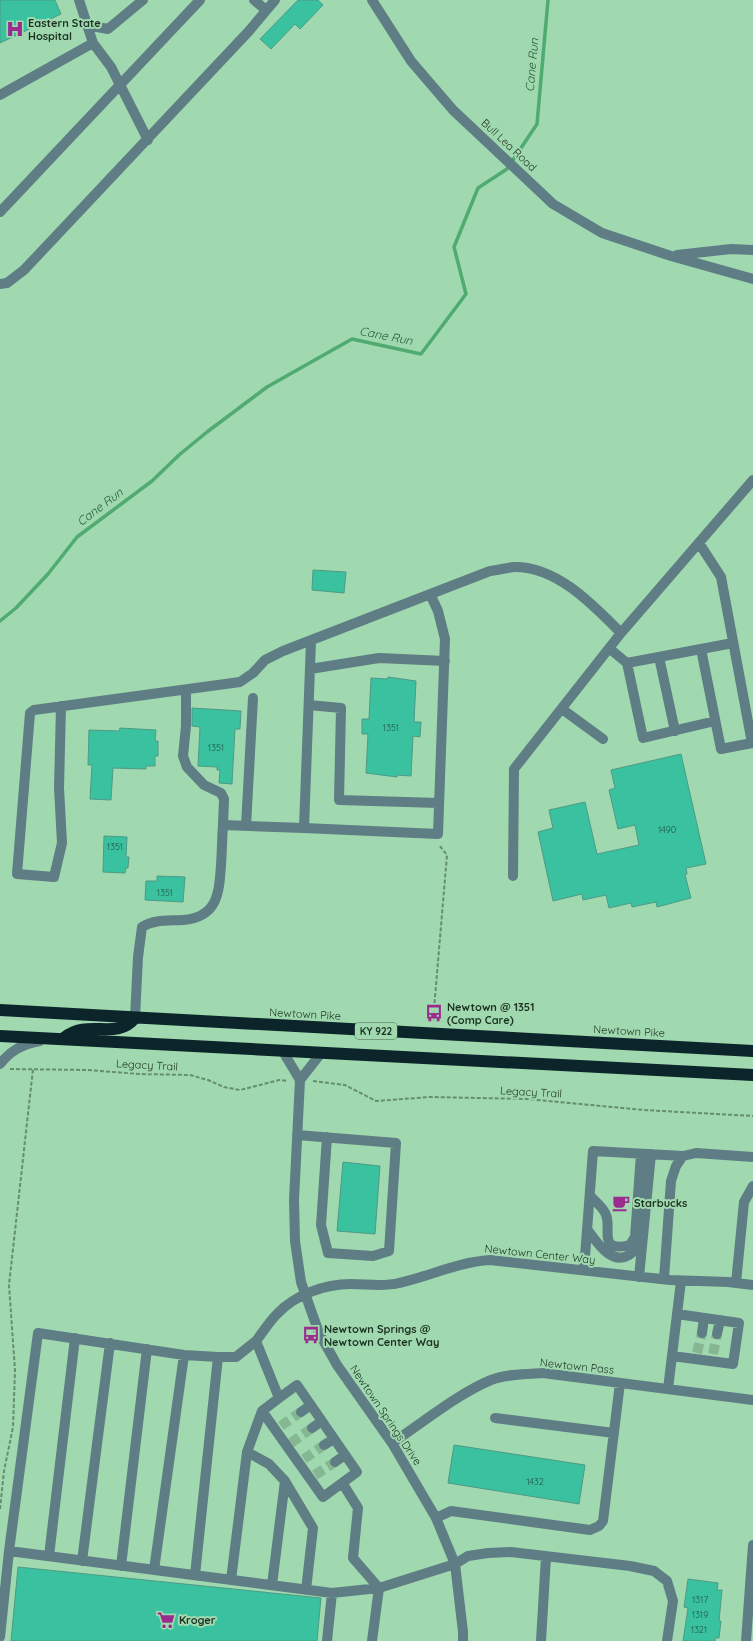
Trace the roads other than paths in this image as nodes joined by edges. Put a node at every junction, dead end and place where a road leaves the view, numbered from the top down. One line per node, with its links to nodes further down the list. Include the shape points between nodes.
1 (79, 0): 8 (street)
2 (143, 0): 8 (street, via 108,30)
3 (200, 0): 10 (street)
4 (254, 0): 7 (street)
5 (275, 0): 7 (street)
6 (372, 0): 15 (street, Bull Lea Road, via 411,61 466,123 552,204 602,233)
7 (266, 10): 12 (street)
8 (86, 25): 9 (street)
9 (93, 43): 10 (street); 11 (street)
10 (120, 84): 12 (street); 13 (street)
11 (0, 95)
12 (148, 140): 17 (street, via 24,270 7,283)
13 (0, 212)
14 (753, 250): 15 (street, Bull Lea Road, via 732,249)
15 (671, 256): 16 (street, Bull Lea Road)
16 (753, 279)
17 (0, 284)
18 (753, 480): 19 (street)
19 (699, 543): 21 (street); 23 (street, via 721,577)
20 (430, 594): 21 (street, via 490,571 515,567 534,570 548,574 569,587); 22 (street); 27 (street, via 438,611 443,632)
21 (621, 633): 24 (street)
22 (311, 641): 29 (street); 30 (street, via 283,650 265,660 240,682)
23 (733, 643): 25 (street); 35 (street, via 752,743 721,750)
24 (610, 649): 28 (street); 34 (street)
25 (701, 649): 26 (street); 35 (street)
26 (659, 657): 28 (street); 36 (street)
27 (445, 661): 29 (street, via 379,658); 38 (street)
28 (627, 663): 36 (street, via 643,738)
29 (310, 669): 32 (street)
30 (186, 690): 33 (street); 39 (street, via 184,756 187,767 200,781 221,793 224,799)
31 (253, 698): 40 (street)
32 (309, 705): 38 (street, via 341,708 339,800); 41 (street)
33 (61, 706): 33 (street, via 34,710 30,713 17,874 54,877 62,843 59,788)
34 (562, 709): 37 (street); 42 (street, via 514,769)
35 (715, 722): 36 (street)
36 (675, 731)
37 (603, 739)
38 (439, 803): 41 (street, via 438,834)
39 (223, 825): 40 (street); 44 (street, via 219,892 215,902 204,914 194,919 150,921 142,927)
40 (246, 826): 41 (street)
41 (304, 828)
42 (513, 876)
43 (0, 1010): 44 (highway, Newtown Pike / KY 922)
44 (135, 1018): 46 (highway, via 122,1029 86,1029); 49 (highway, Newtown Pike / KY 922)
45 (0, 1036): 47 (highway, KY 922)
46 (63, 1038): 47 (highway, KY 922); 48 (highway, KY 922)
47 (51, 1039): 51 (street, via 24,1044 5,1058)
48 (282, 1050): 50 (highway, KY 922); 53 (street)
49 (753, 1051)
50 (322, 1052): 52 (highway, KY 922); 53 (street)
51 (3, 1067)
52 (753, 1074)
53 (300, 1080): 54 (street, Newtown Springs Drive)
54 (297, 1135): 55 (street); 69 (street, Newtown Springs Drive, via 295,1241 301,1282)
55 (327, 1137): 55 (street, via 396,1143 389,1250 373,1256 328,1253 321,1225)
56 (646, 1154): 57 (street); 60 (street, via 594,1151); 60 (street, via 635,1237 630,1245 621,1248 609,1242 606,1237 606,1215); 62 (street)
57 (683, 1156): 58 (street, via 696,1153); 65 (street, via 671,1181)
58 (753, 1157)
59 (753, 1186): 67 (street, via 744,1202)
60 (590, 1196): 61 (street)
61 (587, 1229): 62 (street, via 603,1251 617,1257 624,1258 631,1254); 63 (street)
62 (643, 1240): 64 (street)
63 (584, 1270): 64 (street, Newtown Center Way); 69 (street, Newtown Center Way, via 490,1260 476,1261 399,1283 343,1284)
64 (639, 1277): 65 (street, Newtown Center Way)
65 (664, 1279): 66 (street, Newtown Center Way)
66 (681, 1281): 67 (street, Newtown Center Way); 70 (street)
67 (736, 1283): 68 (street, Newtown Center Way)
68 (753, 1285)
69 (306, 1294): 76 (street, Newtown Center Way, via 277,1314); 94 (street, Newtown Springs Drive, via 319,1333)
70 (677, 1314): 71 (street); 80 (street)
71 (704, 1318): 72 (street); 73 (street)
72 (720, 1320): 74 (street); 80 (street, via 739,1323 733,1364 712,1358)
73 (702, 1333)
74 (717, 1334)
75 (74, 1338): 77 (street, Newtown Center Way); 103 (street, Newtown Center Way, via 38,1333); 104 (street)
76 (256, 1341): 81 (street, Newtown Center Way, via 236,1357); 84 (street)
77 (110, 1344): 78 (street, Newtown Center Way); 106 (street)
78 (146, 1349): 79 (street, Newtown Center Way); 108 (street)
79 (184, 1355): 81 (street, Newtown Center Way); 109 (street)
80 (672, 1356): 83 (street)
81 (218, 1357): 110 (street)
82 (620, 1383): 83 (street, Newtown Pass); 92 (street); 94 (street, Newtown Pass, via 543,1373 514,1374 491,1380)
83 (668, 1389): 85 (street, Newtown Pass)
84 (279, 1398): 86 (street, via 297,1385); 87 (street)
85 (753, 1400)
86 (311, 1405): 88 (street); 90 (street)
87 (262, 1410): 96 (street); 100 (street, via 313,1477 323,1497)
88 (301, 1412)
89 (495, 1418): 92 (street)
90 (322, 1421): 91 (street); 93 (street)
91 (312, 1428)
92 (614, 1433): 101 (street, via 604,1521 599,1526 590,1530 451,1511)
93 (334, 1439): 95 (street); 97 (street)
94 (392, 1443): 101 (street, Newtown Springs Drive)
95 (324, 1446)
96 (247, 1452): 99 (street, via 269,1464); 111 (street)
97 (345, 1455): 98 (street); 100 (street, via 357,1472)
98 (334, 1462)
99 (285, 1481): 112 (street); 114 (street, via 313,1528)
100 (343, 1484): 113 (street, via 358,1508 353,1558)
101 (436, 1518): 107 (street, Newtown Springs Drive)
102 (753, 1546): 117 (street)
103 (10, 1551): 104 (street); 118 (street)
104 (49, 1556): 106 (street)
105 (546, 1557): 107 (street, via 511,1552 488,1553 468,1556); 122 (street); 123 (street, via 654,1571 667,1581 673,1601)
106 (82, 1561): 108 (street)
107 (455, 1564): 113 (street); 121 (street, Newtown Springs Drive)
108 (121, 1566): 109 (street)
109 (154, 1570): 110 (street)
110 (195, 1575): 111 (street)
111 (231, 1580): 112 (street)
112 (272, 1585): 114 (street)
113 (379, 1588): 115 (street); 120 (street)
114 (306, 1590): 115 (street)
115 (332, 1593): 119 (street)
116 (753, 1607): 117 (street)
117 (749, 1622): 124 (street)
118 (0, 1637)
119 (327, 1641)
120 (372, 1641)
121 (462, 1641)
122 (541, 1641)
123 (667, 1641)
124 (746, 1641)

